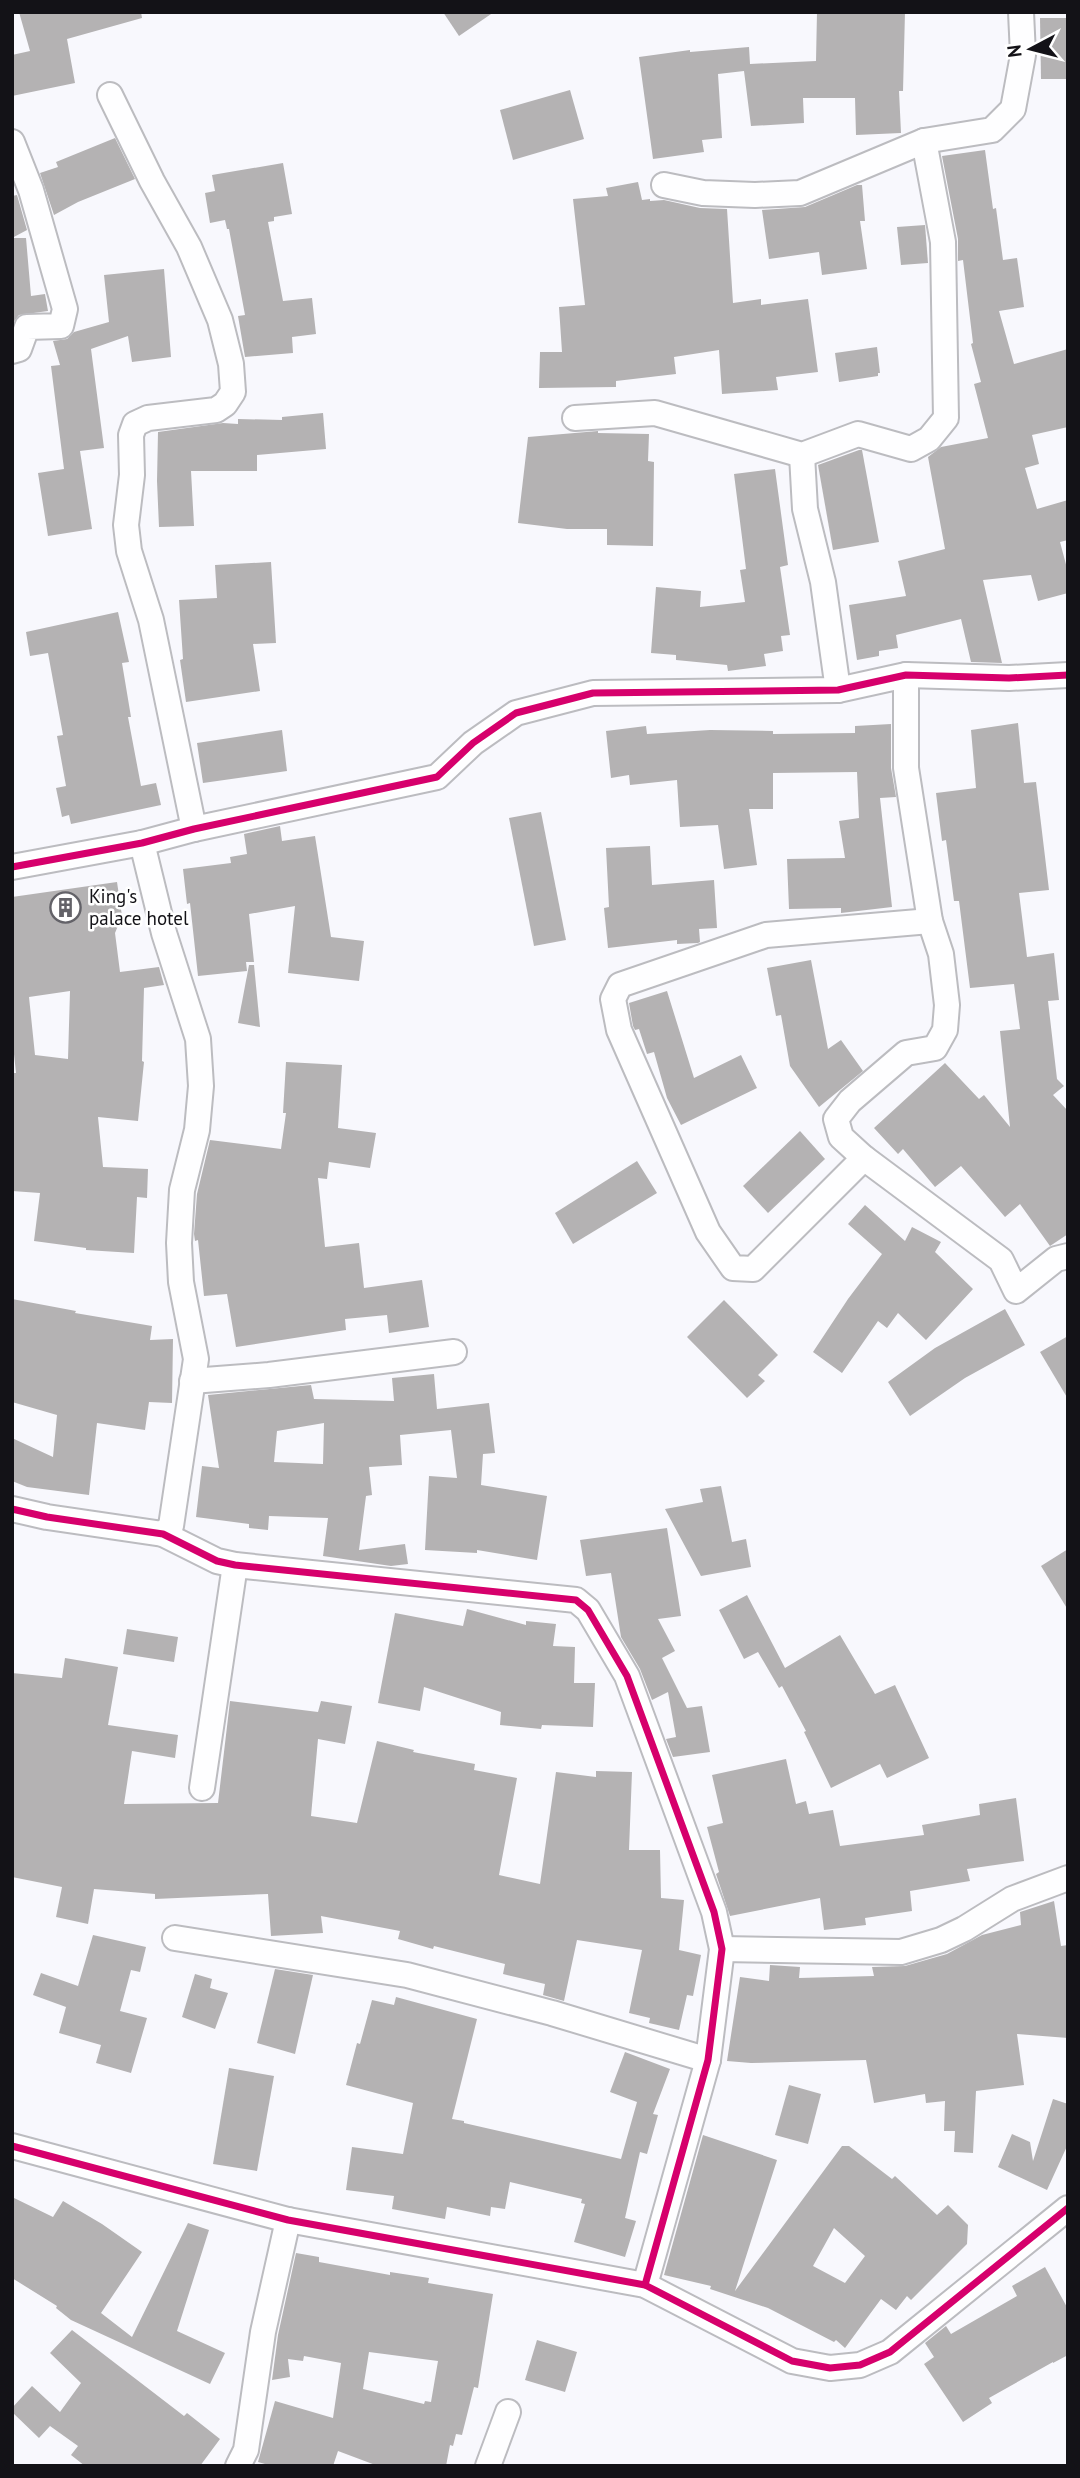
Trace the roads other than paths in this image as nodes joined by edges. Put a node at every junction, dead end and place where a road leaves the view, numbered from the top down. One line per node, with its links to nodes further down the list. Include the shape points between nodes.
1 (1021, 12): 3 (street, via 1023,55 1013,109 992,130)
2 (110, 95): 12 (street, via 189,247 220,320 231,364 233,392 225,404 216,410 148,418 135,424 131,435 129,551 151,620)
3 (924, 141): 5 (street, via 800,192 703,193); 8 (street, via 943,242 946,418 929,439 911,449 858,433)
4 (12, 142): 6 (street, via 31,190 65,309 61,326 27,327 19,349)
5 (664, 185)
6 (12, 351)
7 (575, 418): 8 (street, via 654,413)
8 (802, 455): 11 (street, via 805,509 824,582)
9 (906, 675): 10 (street); 11 (street); 15 (street, via 906,768)
10 (1068, 675)
11 (838, 690): 12 (street, via 593,693 516,713 473,743 437,777)
12 (194, 829): 13 (street)
13 (142, 843): 14 (street); 19 (street, via 164,933 198,1039 201,1086 197,1130 182,1190 179,1243 181,1282 196,1359)
14 (12, 867)
15 (930, 921): 16 (street, via 941,954 945,1030 935,1048 906,1053 849,1101 836,1119 841,1137); 16 (street, via 766,935 620,985 613,999 619,1030 708,1232 733,1268 753,1269)
16 (864, 1158): 17 (street, via 1001,1260 1016,1291 1056,1259)
17 (1068, 1256)
18 (454, 1352): 19 (street)
19 (192, 1381): 21 (street, via 171,1526)
20 (12, 1509): 21 (street)
21 (163, 1534): 22 (street, via 217,1561)
22 (235, 1564): 23 (street); 26 (street, via 576,1600 588,1610 628,1676 714,1912)
23 (202, 1788)
24 (1068, 1878): 26 (street, via 1012,1899 941,1940 901,1952)
25 (175, 1938): 27 (street, via 407,1975)
26 (722, 1949): 27 (street)
27 (708, 2060): 31 (street)
28 (12, 2146): 30 (street)
29 (1068, 2208): 31 (street, via 890,2352 860,2365 830,2368 792,2361)
30 (288, 2220): 31 (street); 33 (street, via 263,2332 246,2451)
31 (645, 2284)
32 (508, 2413): 34 (street)
33 (238, 2466)
34 (488, 2466)

